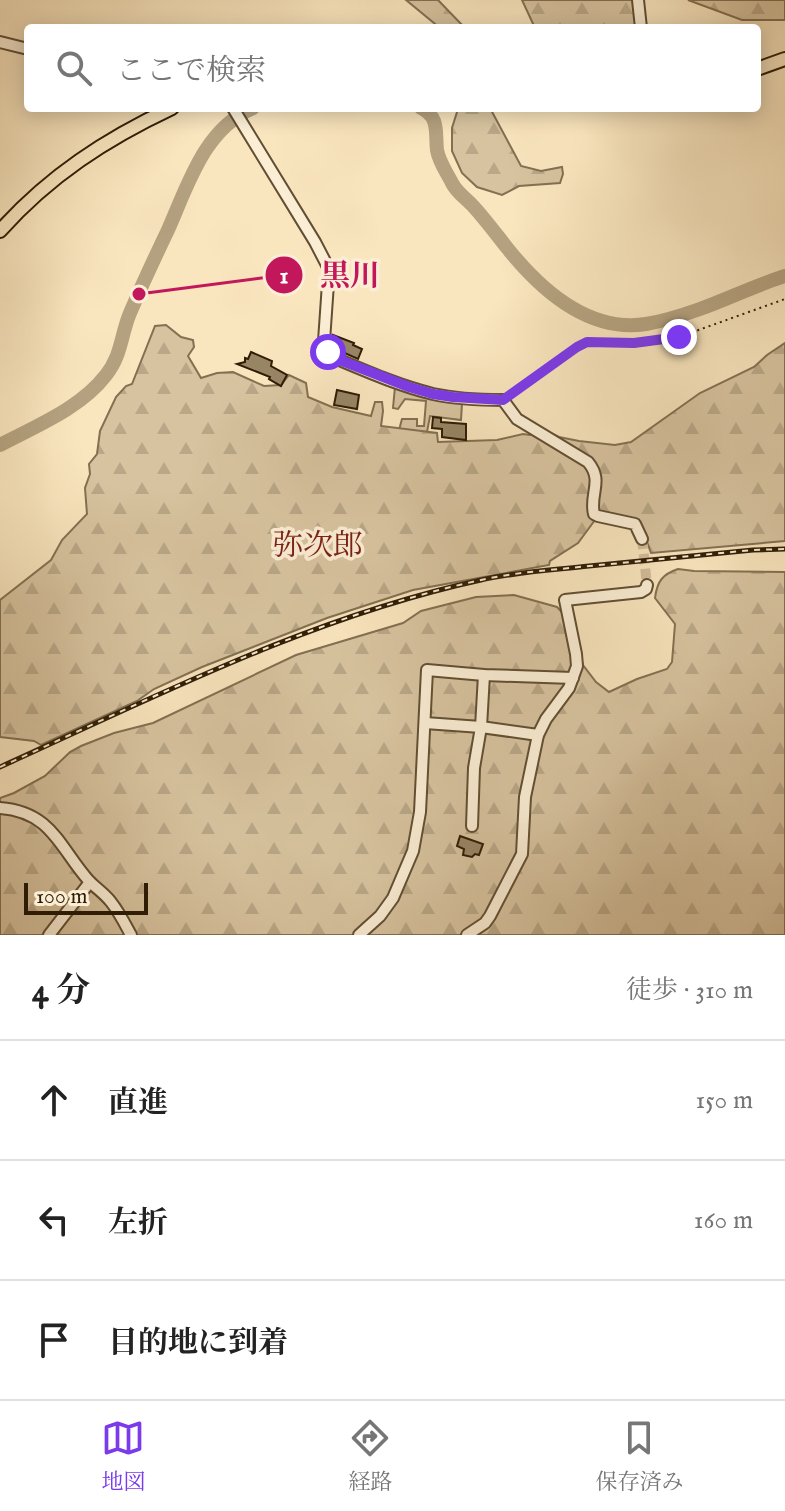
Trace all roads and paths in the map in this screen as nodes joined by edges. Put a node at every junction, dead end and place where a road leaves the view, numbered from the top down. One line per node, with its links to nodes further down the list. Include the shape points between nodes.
1 (638, 0): 2 (street)
2 (641, 24)
3 (0, 42): 4 (street)
4 (24, 48)
5 (785, 59): 6 (main road)
6 (761, 68)
7 (164, 112): 9 (main road, via 75,164 42,188)
8 (235, 112): 11 (street, via 329,269 324,341 331,356 433,394)
9 (0, 231)
10 (785, 299): 11 (path, via 679,337 587,342)
11 (503, 400): 12 (street, via 517,419 588,462 597,482 594,514 635,524)
12 (642, 539)
13 (647, 585): 15 (street, via 641,592 565,600 576,654)
14 (484, 675): 15 (street); 16 (street, via 427,670); 17 (street)
15 (573, 678): 18 (street)
16 (425, 723): 17 (street); 24 (street, via 413,851 393,898)
17 (481, 727): 18 (street); 20 (street)
18 (538, 735): 25 (street, via 525,797 522,854 490,916)
19 (0, 808): 21 (street, via 41,820)
20 (472, 826)
21 (90, 882): 22 (street); 23 (street, via 112,903)
22 (49, 935)
23 (131, 935)
24 (359, 935)
25 (467, 935)

